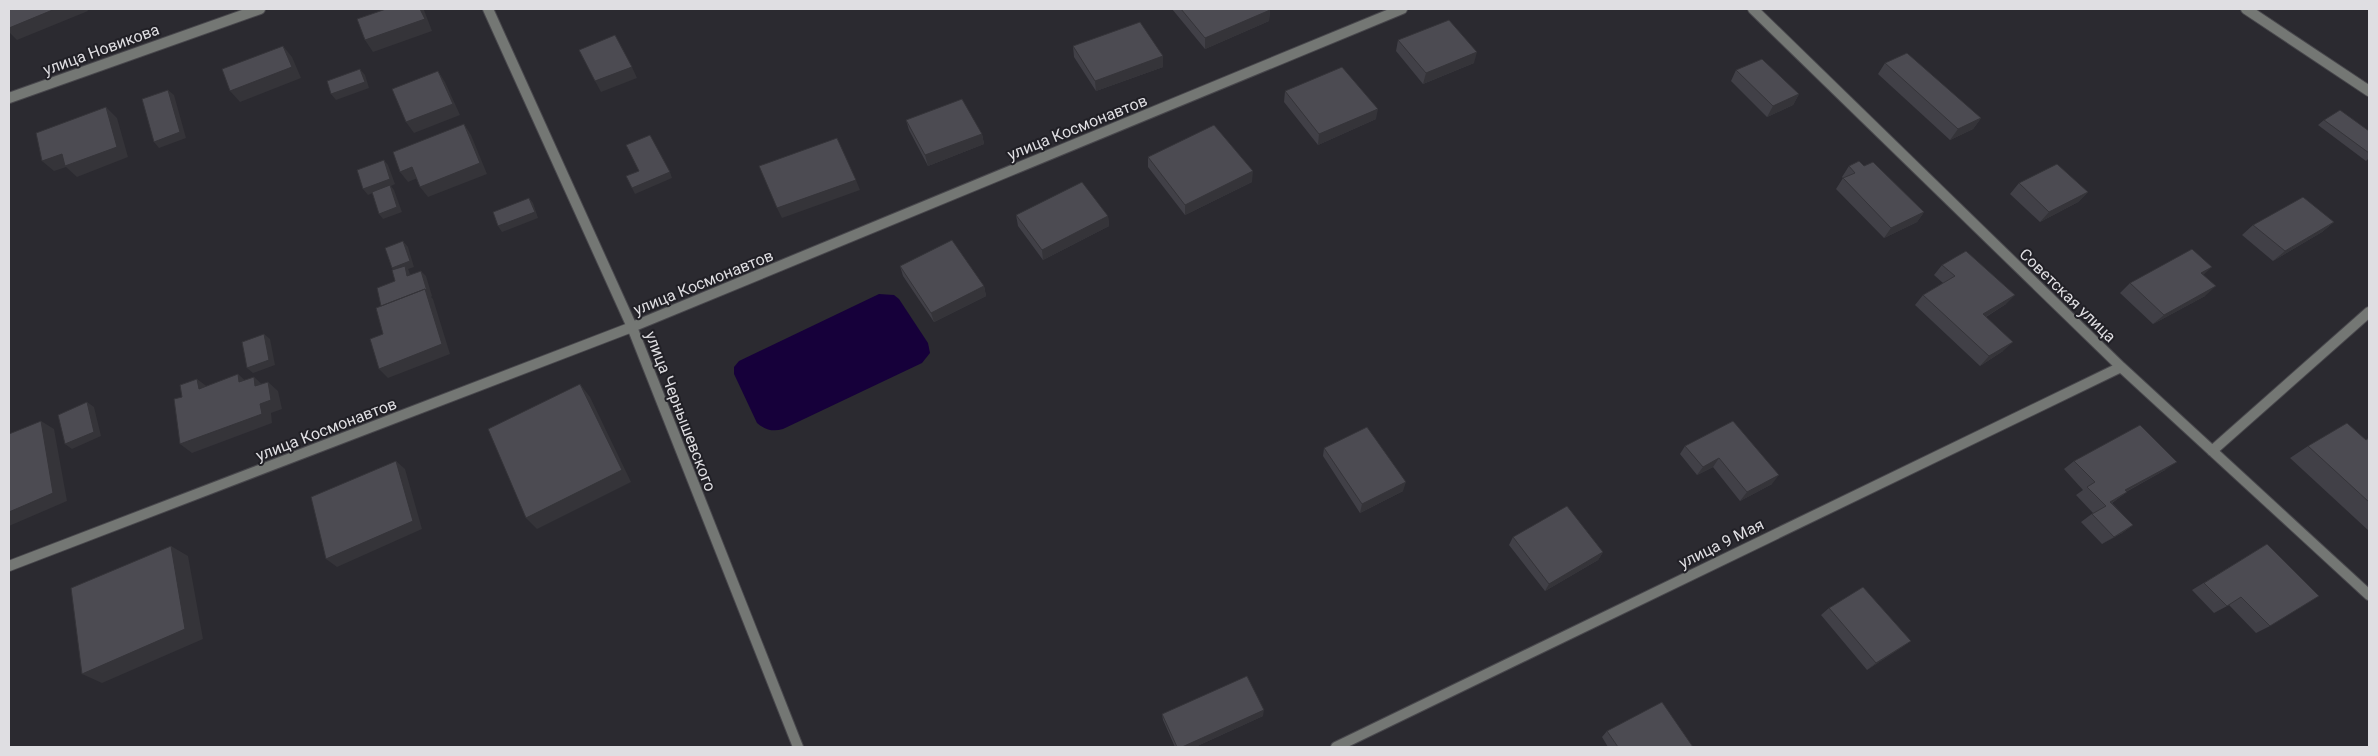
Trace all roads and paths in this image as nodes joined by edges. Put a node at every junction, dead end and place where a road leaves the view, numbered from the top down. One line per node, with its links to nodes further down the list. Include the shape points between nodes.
1 (260, 9): 7 (street, улица Новикова)
2 (488, 9): 9 (street, улица Чернышевского)
3 (1402, 9): 9 (street, улица Космонавтов)
4 (1753, 9): 10 (street, Советская улица)
5 (2246, 9): 6 (street)
6 (2369, 91)
7 (9, 98)
8 (2369, 312): 11 (street)
9 (632, 327): 12 (street, улица Космонавтов); 14 (street, улица Чернышевского)
10 (2121, 367): 11 (street, Советская улица); 15 (street, улица 9 Мая)
11 (2212, 451): 13 (street, Советская улица)
12 (9, 566)
13 (2369, 595)
14 (798, 747)
15 (1336, 747)

